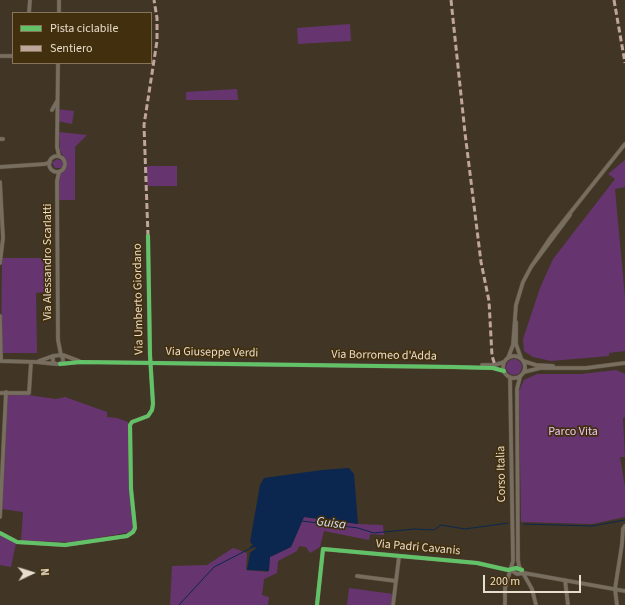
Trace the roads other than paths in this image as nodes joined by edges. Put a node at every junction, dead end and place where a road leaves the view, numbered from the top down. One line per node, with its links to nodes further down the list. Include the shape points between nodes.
1 (30, 0): 3 (street)
2 (59, 0): 4 (street)
3 (29, 12)
4 (59, 12)
5 (0, 56): 6 (street)
6 (12, 56)
7 (58, 64): 8 (street)
8 (58, 100): 9 (street); 12 (street)
9 (52, 110)
10 (625, 140): 13 (street)
11 (625, 144): 13 (street)
12 (57, 156): 14 (street); 18 (street, via 66,163 64,169)
13 (613, 158): 22 (street, via 531,267)
14 (50, 162): 15 (street); 17 (street)
15 (45, 164): 16 (street); 17 (street)
16 (0, 167)
17 (50, 167): 18 (street)
18 (57, 172): 24 (street, Via Alessandro Scarlatti)
19 (0, 182): 21 (street, via 3,238)
20 (148, 236): 32 (street, Via Umberto Giordano)
21 (0, 263)
22 (518, 297): 27 (street, via 514,312 513,345); 28 (street, via 516,344)
23 (0, 316): 29 (street)
24 (58, 344): 25 (street, Via Alessandro Scarlatti); 26 (street, Via Alessandro Scarlatti)
25 (53, 355): 26 (street, Via Giuseppe Verdi); 30 (street, Via Giuseppe Verdi); 35 (street, via 53,362)
26 (62, 355): 31 (street, Via Giuseppe Verdi); 35 (street, via 62,362)
27 (508, 358): 28 (street, via 514,356); 33 (street)
28 (522, 360): 38 (street, via 536,365); 40 (street)
29 (0, 361): 30 (street, Via Giuseppe Verdi)
30 (34, 362): 35 (street, Via Giuseppe Verdi); 43 (street, via 30,393)
31 (80, 362): 32 (street, Via Giuseppe Verdi); 35 (street, Via Giuseppe Verdi)
32 (151, 362): 36 (street, Via Giuseppe Verdi); 47 (street, Via Umberto Giordano, via 152,410 148,416 130,425 131,489 135,528 133,532 127,536 65,545 17,542)
33 (504, 362): 37 (street, Via Borromeo d'Adda, via 495,365); 39 (street)
34 (625, 363): 38 (street)
35 (58, 364)
36 (316, 365): 37 (street, Via Borromeo d'Adda)
37 (453, 366): 39 (street, Via Borromeo d'Adda)
38 (586, 368): 40 (street, via 540,368)
39 (504, 371): 41 (street)
40 (524, 372): 42 (street)
41 (510, 377): 42 (street); 49 (street, Corso Italia, via 513,561)
42 (520, 377): 50 (street, Corso Italia, via 517,388 519,566)
43 (6, 392): 44 (street); 45 (street)
44 (0, 393)
45 (0, 517)
46 (625, 526): 54 (street)
47 (0, 532)
48 (398, 557): 49 (street, Via Padri Cavanis, via 484,564); 52 (street); 56 (street, Via Padri Cavanis, via 323,549)
49 (511, 570): 50 (street, Via Padri Cavanis, via 517,574); 58 (street, Corso Italia, via 504,594)
50 (523, 572): 53 (street, Via Padri Cavanis); 59 (street, via 532,589)
51 (357, 576): 52 (street)
52 (396, 580): 57 (street)
53 (564, 580): 54 (street, Via Padri Cavanis); 60 (street)
54 (615, 589): 55 (street, Via Padri Cavanis); 61 (street)
55 (625, 590)
56 (317, 605)
57 (393, 605)
58 (505, 605)
59 (536, 605)
60 (568, 605)
61 (617, 605)

